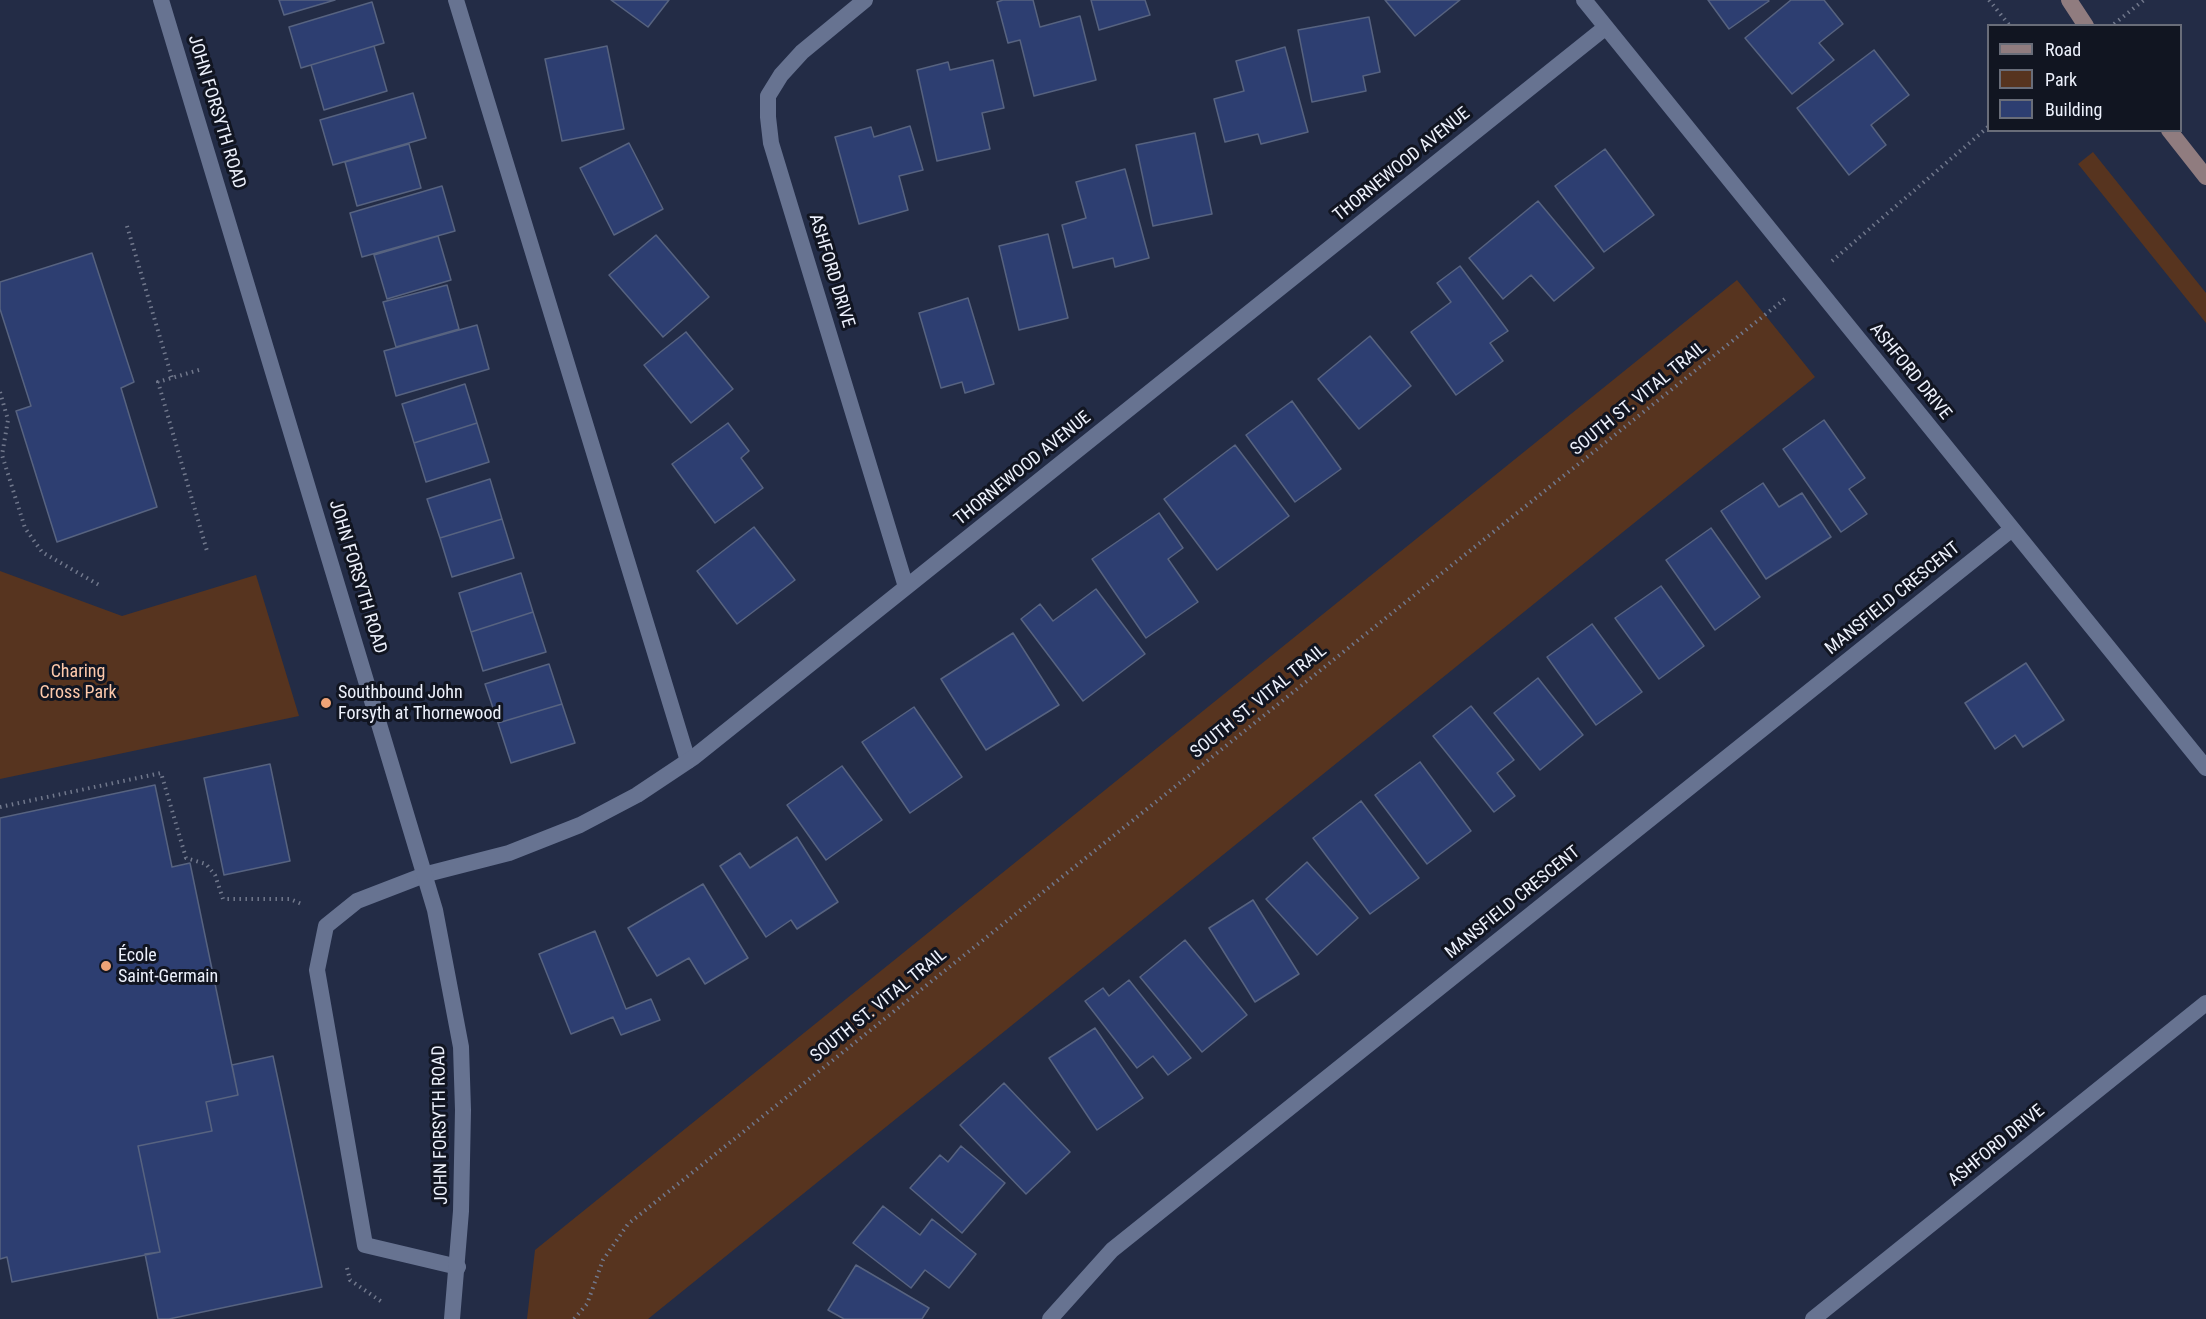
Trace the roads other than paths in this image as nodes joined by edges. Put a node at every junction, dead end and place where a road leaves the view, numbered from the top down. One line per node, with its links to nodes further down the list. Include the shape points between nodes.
1 (161, 0): 14 (street, JOHN FORSYTH ROAD)
2 (456, 0): 12 (street)
3 (865, 0): 11 (street, ASHFORD DRIVE, via 802,52 781,75 768,96 768,117 771,143)
4 (1584, 0): 7 (street, ASHFORD DRIVE)
5 (2069, 0): 6 (main road)
6 (2085, 24)
7 (1606, 27): 10 (street, ASHFORD DRIVE); 11 (street, THORNEWOOD AVENUE)
8 (2171, 132): 9 (main road)
9 (2206, 177)
10 (2012, 529): 13 (street, ASHFORD DRIVE); 18 (street, MANSFIELD CRESCENT, via 1112,1250)
11 (906, 587): 12 (street, THORNEWOOD AVENUE)
12 (688, 761): 14 (street, THORNEWOOD AVENUE, via 637,795 580,825 501,856)
13 (2206, 768)
14 (427, 874): 16 (street, JOHN FORSYTH ROAD, via 461,1047 463,1121); 16 (street, THORNEWOOD AVENUE, via 357,901 326,926 317,970 365,1245)
15 (2206, 1003): 19 (street, ASHFORD DRIVE)
16 (458, 1267): 17 (street, JOHN FORSYTH ROAD)
17 (452, 1319)
18 (1050, 1319)
19 (1813, 1319)

